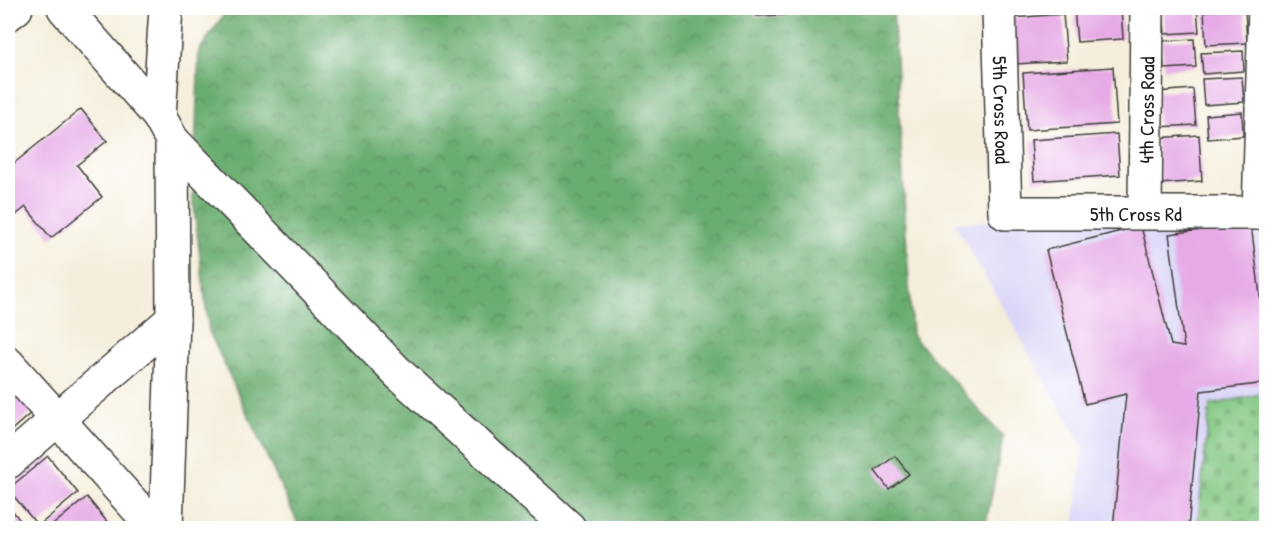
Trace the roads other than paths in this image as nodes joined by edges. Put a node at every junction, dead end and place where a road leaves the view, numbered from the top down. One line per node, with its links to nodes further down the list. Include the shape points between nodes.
1 (16, 8): 7 (street)
2 (64, 8): 8 (street)
3 (166, 8): 8 (street)
4 (999, 8): 10 (street, 5th Cross Road)
5 (1147, 8): 9 (street, 4th Cross Road)
6 (1265, 8): 11 (street)
7 (8, 14)
8 (166, 128): 12 (street); 18 (street, via 399,374)
9 (1145, 212): 10 (street, 5th Cross Rd); 11 (street, 5th Cross Rd)
10 (1005, 213)
11 (1263, 213)
12 (173, 319): 14 (street); 17 (street)
13 (8, 364): 14 (street)
14 (59, 419): 15 (street); 16 (street)
15 (8, 462)
16 (155, 528)
17 (166, 528)
18 (569, 528)

